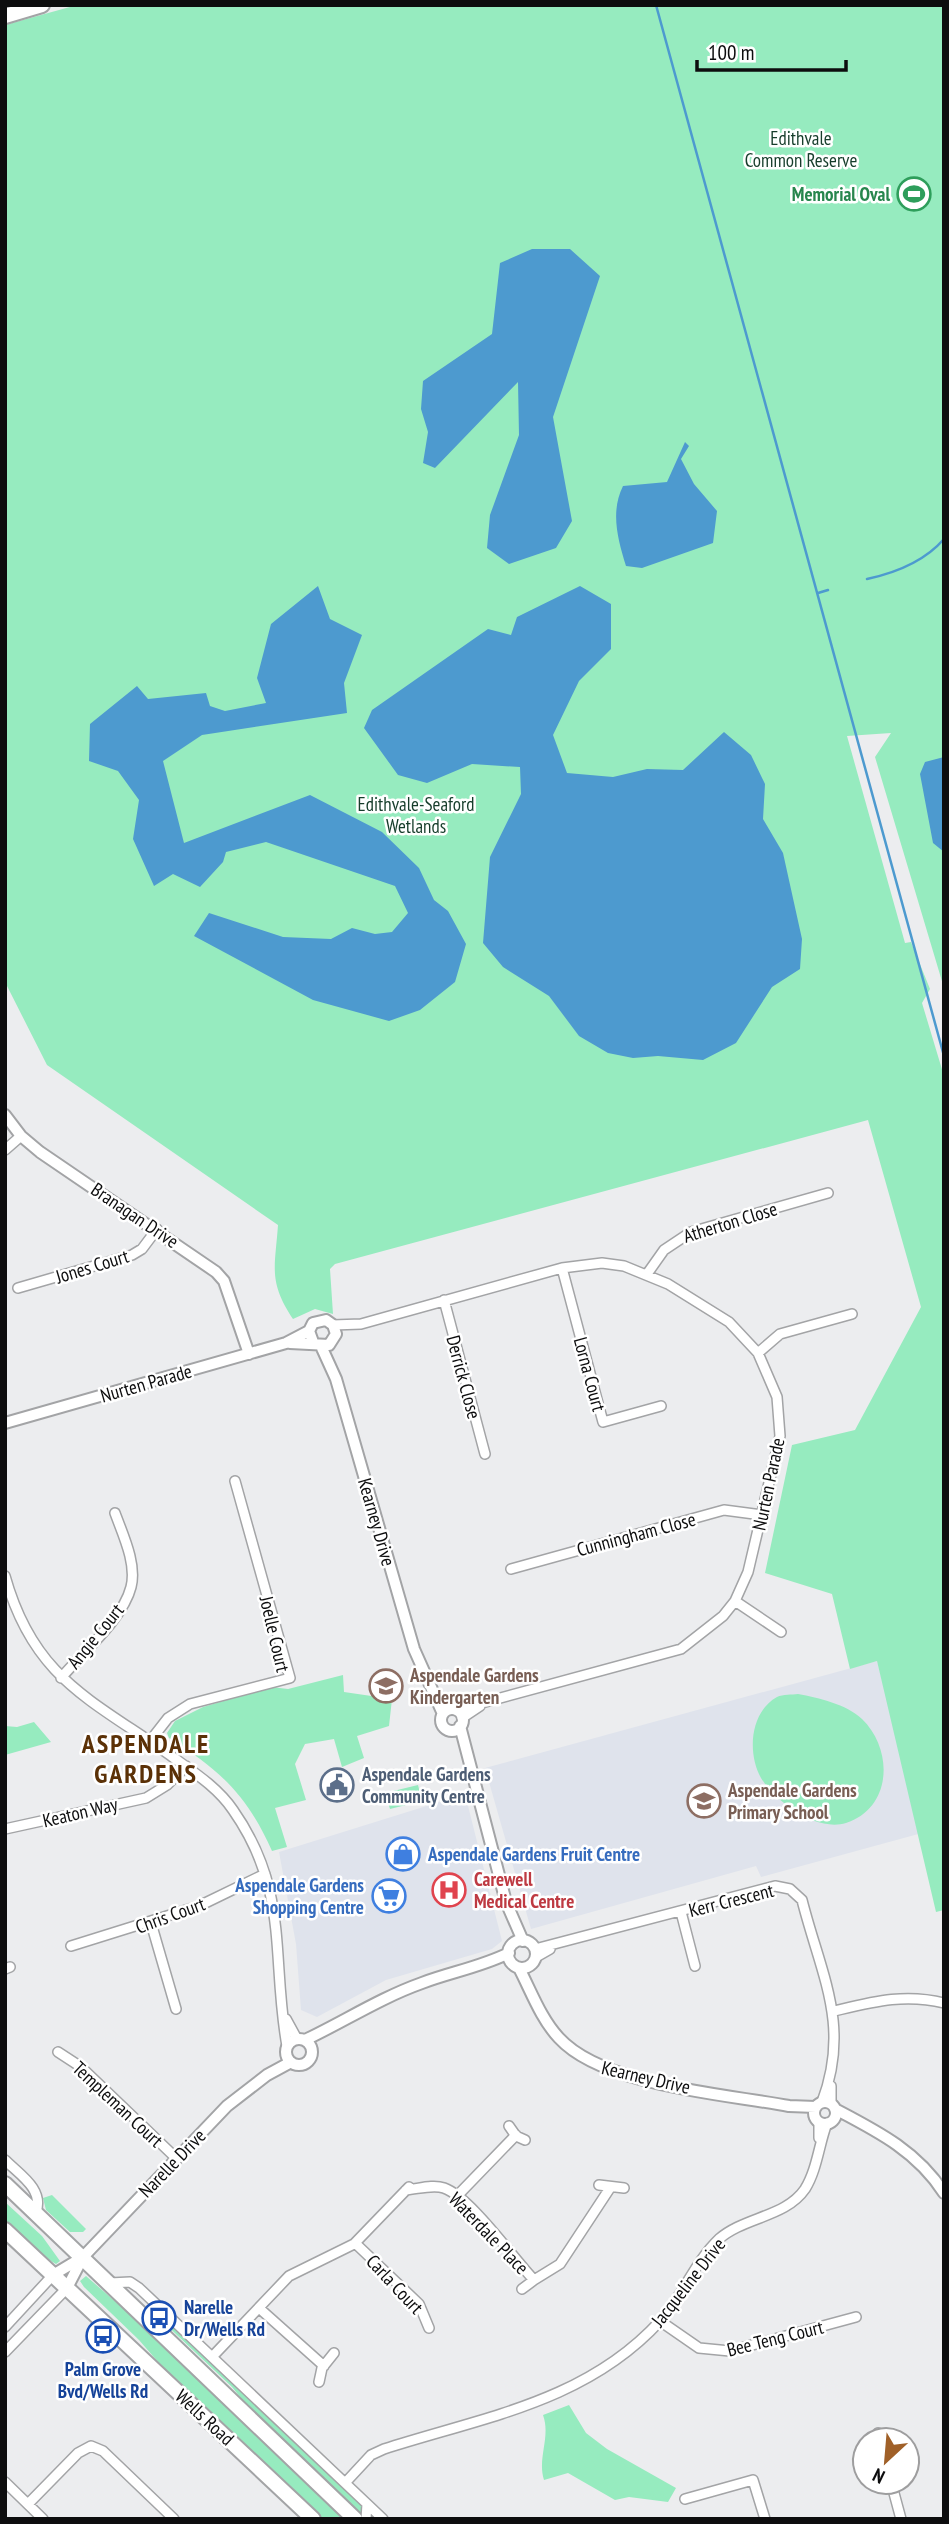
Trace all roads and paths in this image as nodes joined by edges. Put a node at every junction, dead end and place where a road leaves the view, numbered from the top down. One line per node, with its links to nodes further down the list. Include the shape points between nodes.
1 (42, 5): 2 (main road)
2 (5, 16)
3 (5, 1115): 4 (street, Branagan Drive)
4 (21, 1136): 5 (street); 7 (street, Branagan Drive)
5 (5, 1150)
6 (828, 1193): 9 (street, Atherton Close, via 691,1232 664,1250)
7 (156, 1229): 10 (street, Jones Court, via 142,1250 132,1255); 18 (street, Branagan Drive, via 206,1262 224,1281)
8 (562, 1268): 9 (street, Nurten Parade, via 602,1263); 11 (street, Nurten Parade); 20 (street, Lorna Court, via 603,1422)
9 (648, 1274): 17 (street, Nurten Parade, via 729,1322)
10 (19, 1288)
11 (444, 1300): 13 (street, Nurten Parade); 22 (street, Derrick Close)
12 (852, 1314): 17 (street, via 780,1334)
13 (361, 1324): 14 (street, Nurten Parade); 16 (street, Nurten Parade)
14 (333, 1325): 15 (street, via 317,1321); 16 (street, Kearney Drive)
15 (314, 1340): 16 (street); 18 (street, Nurten Parade); 19 (street, Kearney Drive)
16 (334, 1340): 19 (street, Kearney Drive)
17 (758, 1353): 25 (street, Nurten Parade, via 777,1396 780,1436)
18 (246, 1355): 21 (street, Nurten Parade)
19 (332, 1367): 31 (street, Kearney Drive, via 414,1649)
20 (662, 1406)
21 (5, 1423)
22 (485, 1454)
23 (235, 1481): 32 (street, Joelle Court, via 290,1678 190,1704 169,1718)
24 (116, 1513): 30 (street, Angie Court, via 130,1559 132,1586 122,1608)
25 (762, 1515): 26 (street, Cunningham Close, via 724,1510); 28 (street, Nurten Parade, via 748,1572)
26 (511, 1569)
27 (5, 1576): 30 (street, via 22,1627)
28 (735, 1601): 29 (street); 31 (street, Nurten Parade, via 704,1634 681,1649 481,1706)
29 (781, 1632)
30 (61, 1678): 32 (street)
31 (454, 1718): 40 (street, Kearney Drive, via 512,1920)
32 (150, 1741): 33 (street)
33 (186, 1766): 34 (street, Keaton Way, via 146,1798); 35 (street, via 233,1809)
34 (5, 1829)
35 (265, 1874): 37 (street, Chris Court); 45 (street, via 276,1915 284,2014)
36 (681, 1912): 39 (street, Kerr Crescent); 41 (street); 44 (street, Kerr Crescent, via 775,1886 790,1889 802,1900)
37 (151, 1923): 38 (street, Chris Court); 43 (street)
38 (71, 1946)
39 (535, 1953): 40 (street); 40 (street)
40 (518, 1956): 45 (street, Narelle Drive, via 423,1982 365,2006); 47 (street, Kearney Drive, via 534,1998 561,2040 583,2060 629,2077)
41 (695, 1966)
42 (944, 2003): 44 (street, via 892,1997)
43 (176, 2009)
44 (834, 2011): 47 (street, Kerr Crescent, via 836,2041)
45 (296, 2048): 51 (street, Narelle Drive, via 227,2105)
46 (58, 2052): 51 (street, Templeman Court, via 81,2067)
47 (825, 2113): 57 (street, Kearney Drive, via 860,2122 904,2149 929,2171); 71 (street, Jacqueline Drive, via 814,2169 804,2190 787,2205 720,2238)
48 (509, 2126): 49 (street)
49 (516, 2135): 50 (street); 58 (street)
50 (525, 2140)
51 (176, 2158): 62 (street, Narelle Drive)
52 (5, 2160): 59 (street, Wells Road, via 36,2192)
53 (5, 2184): 59 (main road, Wells Road)
54 (599, 2185): 55 (street)
55 (610, 2188): 56 (street); 64 (street, Waterdale Place, via 560,2264)
56 (624, 2188)
57 (944, 2193)
58 (457, 2196): 61 (street, Waterdale Place, via 438,2187 407,2188); 64 (street, Waterdale Place)
59 (36, 2212): 62 (main road, Wells Road)
60 (5, 2230): 63 (main road, Wells Road)
61 (355, 2243): 68 (street, via 289,2276); 73 (street, Carla Court, via 419,2304)
62 (83, 2257): 63 (street, Narelle Drive); 65 (main road, Wells Road); 66 (street, Narelle Drive)
63 (53, 2275): 66 (main road, Wells Road); 70 (street)
64 (534, 2280): 67 (street)
65 (110, 2283): 77 (street, via 135,2284); 89 (main road, Wells Road)
66 (67, 2288): 74 (street); 88 (main road, Wells Road)
67 (522, 2289)
68 (259, 2308): 77 (street); 78 (street)
69 (856, 2317): 71 (street, Bee Teng Court, via 730,2351 699,2348)
70 (14, 2318): 72 (street); 74 (street)
71 (660, 2321): 81 (street, Jacqueline Drive, via 616,2360 568,2391 516,2412 384,2449 371,2455)
72 (5, 2327)
73 (429, 2328)
74 (27, 2330): 75 (street)
75 (5, 2352)
76 (334, 2353): 78 (street)
77 (212, 2357): 81 (street)
78 (324, 2365): 79 (street)
79 (319, 2382)
80 (5, 2482): 84 (street)
81 (345, 2483): 85 (street)
82 (895, 2496): 93 (street)
83 (685, 2499): 92 (street, via 753,2480)
84 (28, 2504): 86 (street); 87 (street, via 91,2446 103,2451)
85 (367, 2504): 90 (street); 91 (street)
86 (43, 2519)
87 (174, 2519)
88 (313, 2519)
89 (355, 2519)
90 (366, 2519)
91 (383, 2519)
92 (765, 2519)
93 (901, 2519)

